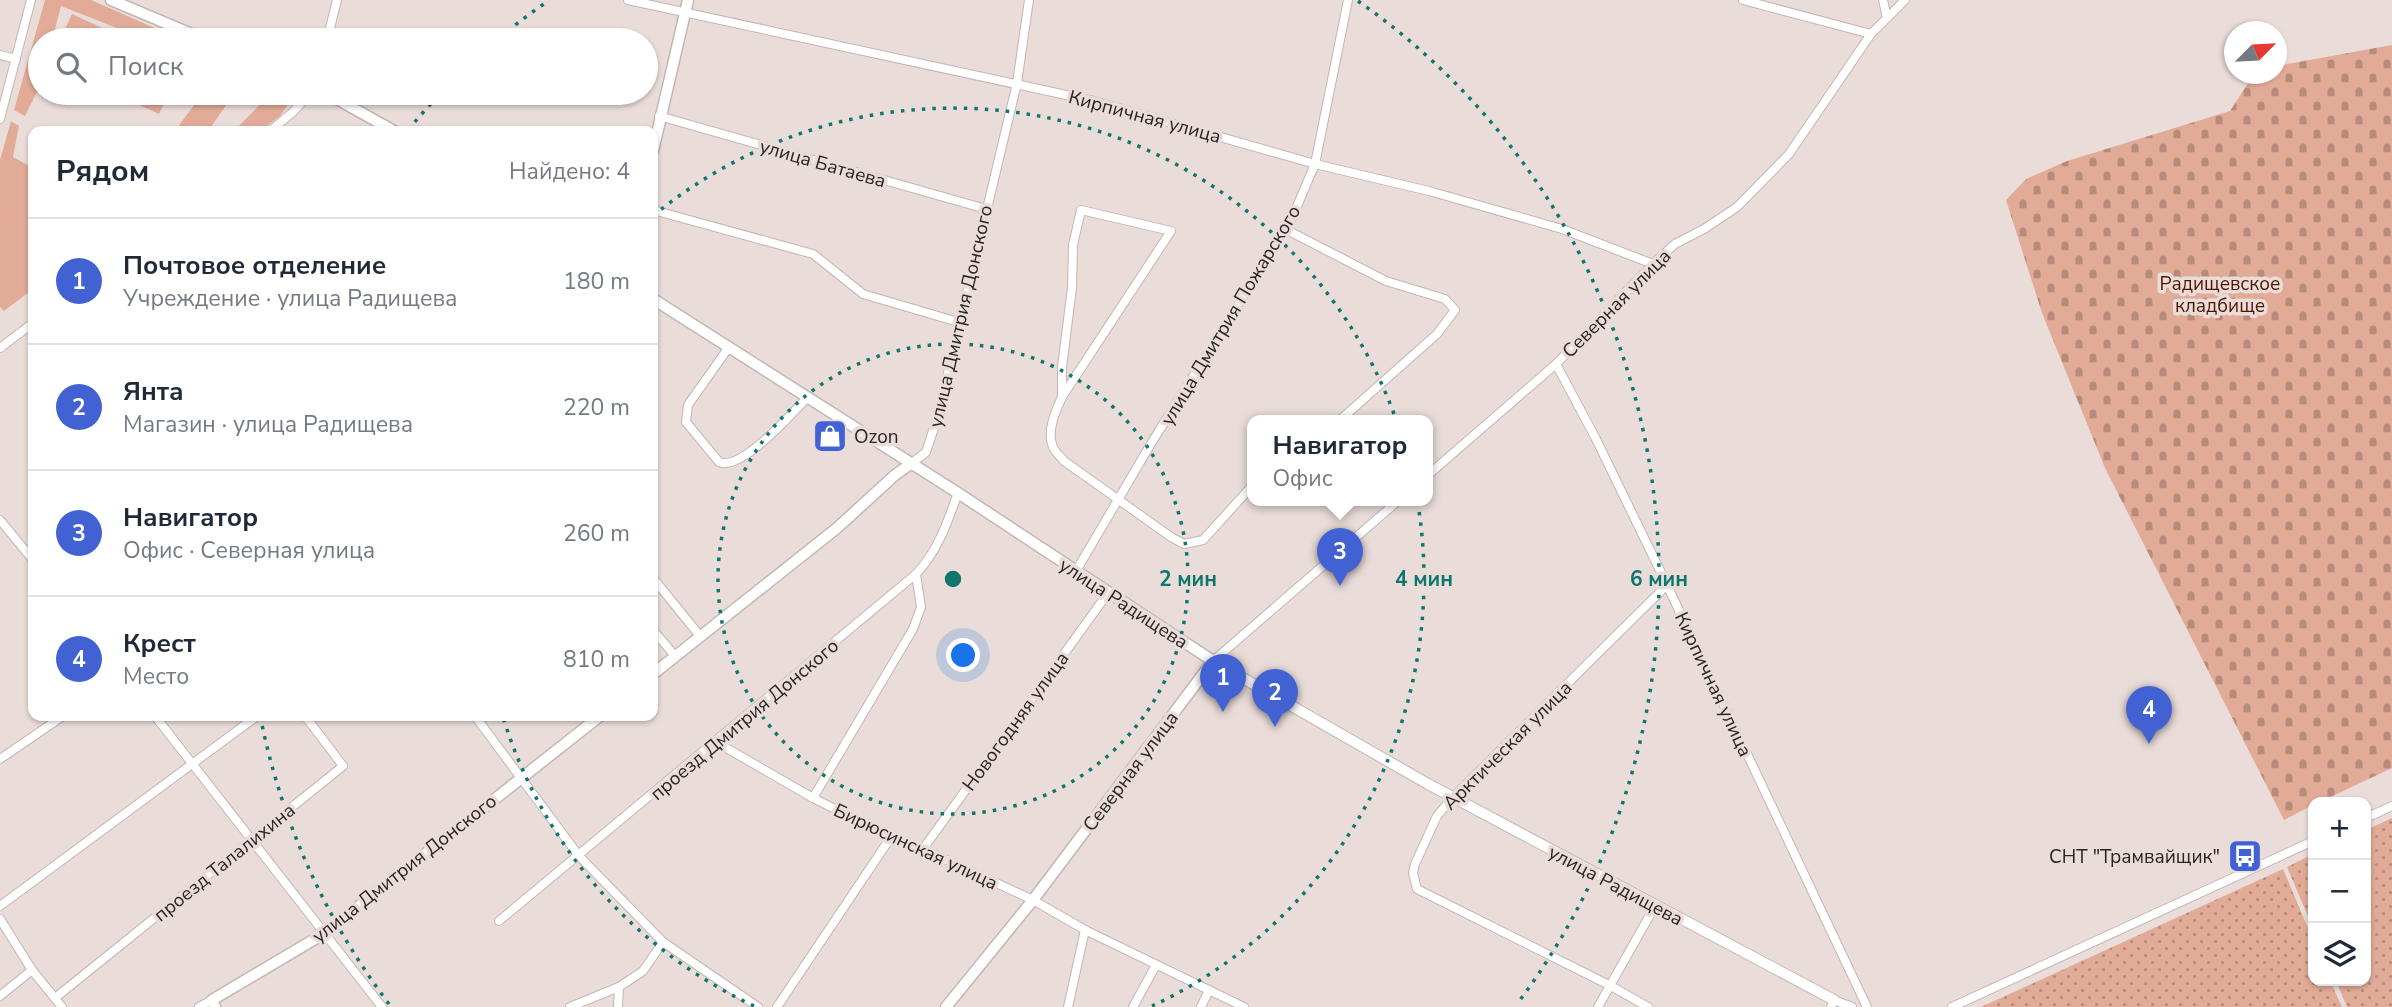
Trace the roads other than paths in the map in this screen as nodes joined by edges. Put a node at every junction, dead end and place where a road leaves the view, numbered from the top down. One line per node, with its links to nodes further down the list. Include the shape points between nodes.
1 (31, 0): 17 (street)
2 (111, 0): 13 (main road)
3 (337, 0): 14 (street)
4 (628, 0): 11 (street, Кирпичная улица)
5 (688, 0): 11 (main road)
6 (1029, 0): 18 (street, улица Дмитрия Донского)
7 (1348, 0): 26 (street, улица Дмитрия Пожарского)
8 (1743, 0): 15 (street)
9 (1884, 0): 12 (street)
10 (1905, 0): 12 (street, Северная улица)
11 (685, 12): 18 (street, Кирпичная улица); 21 (main road)
12 (1887, 18): 15 (street, Северная улица)
13 (178, 28)
14 (330, 28)
15 (1871, 34): 30 (street, Северная улица, via 1789,153 1737,207 1675,244)
16 (0, 55): 17 (street)
17 (16, 59): 22 (street)
18 (1017, 83): 26 (street, Кирпичная улица); 27 (street, улица Дмитрия Донского)
19 (299, 105): 23 (street)
20 (347, 105): 24 (main road)
21 (660, 117): 25 (main road); 27 (street, улица Батаева)
22 (0, 119)
23 (276, 126)
24 (385, 126)
25 (658, 126)
26 (1315, 164): 29 (street, улица Дмитрия Пожарского); 30 (street, Кирпичная улица, via 1562,229)
27 (986, 209): 32 (street, улица Дмитрия Донского)
28 (658, 211): 32 (street, via 813,254 863,294)
29 (1285, 229): 39 (street, via 1386,281 1445,299 1455,310 1437,334); 44 (street, улица Дмитрия Пожарского)
30 (1653, 264): 36 (street, Северная улица)
31 (658, 302): 34 (main road, улица Радищева)
32 (958, 322): 40 (street, улица Дмитрия Донского, via 937,419 926,452)
33 (28, 327): 35 (street)
34 (729, 347): 37 (main road, улица Радищева); 37 (street, via 685,416 719,462 732,464)
35 (0, 348)
36 (1556, 364): 41 (street, Северная улица); 51 (street, Кирпичная улица)
37 (808, 397): 40 (main road, улица Радищева)
38 (1062, 397): 38 (street, via 1073,246 1081,210 1171,231); 44 (street, via 1054,414 1052,447 1064,461)
39 (1346, 415)
40 (912, 463): 43 (main road, улица Радищева); 54 (main road, улица Дмитрия Донского)
41 (1433, 470)
42 (1247, 492): 44 (street, via 1203,540 1184,544)
43 (958, 493): 48 (main road, улица Радищева); 49 (street, проезд Дмитрия Донского, via 940,542)
44 (1118, 499): 48 (street, улица Дмитрия Пожарского)
45 (1392, 506): 56 (street, Северная улица)
46 (0, 520): 47 (street)
47 (28, 554)
48 (1076, 571): 52 (main road, улица Радищева)
49 (916, 574): 64 (street, проезд Дмитрия Донского); 69 (street, Бирюсинская улица, via 922,607 914,629)
50 (658, 584): 54 (street)
51 (1667, 585): 68 (street, Арктическая улица); 109 (street, Кирпичная улица)
52 (1108, 593): 56 (main road, улица Радищева); 75 (street, Новогодняя улица)
53 (658, 636): 55 (street)
54 (700, 636): 55 (main road, улица Дмитрия Донского)
55 (675, 656): 57 (main road, улица Дмитрия Донского)
56 (1213, 661): 68 (street, улица Радищева); 77 (main road, Северная улица)
57 (658, 670)
58 (56, 721): 65 (street)
59 (159, 721): 66 (street)
60 (250, 721): 66 (street)
61 (309, 721): 73 (street, проезд Талалихина, via 343,766)
62 (479, 721): 67 (street)
63 (594, 721): 67 (main road, улица Дмитрия Донского)
64 (716, 742): 69 (street); 76 (street, проезд Дмитрия Донского)
65 (0, 759)
66 (192, 763): 73 (street); 78 (street)
67 (522, 778): 76 (street); 83 (main road, улица Дмитрия Донского)
68 (1453, 797): 79 (street, улица Радищева); 87 (street, Арктическая улица, via 1437,816 1415,864 1417,889)
69 (813, 798): 72 (street, Бирюсинская улица)
70 (2392, 806): 71 (street)
71 (2371, 816)
72 (891, 836): 75 (street, Бирюсинская улица); 100 (street)
73 (253, 840): 83 (street); 91 (street, проезд Талалихина)
74 (2308, 843): 110 (street)
75 (923, 849): 77 (street, Бирюсинская улица)
76 (579, 856): 81 (street, проезд Дмитрия Донского); 84 (street)
77 (1033, 900): 82 (street, Бирюсинская улица); 101 (main road, Северная улица)
78 (0, 906)
79 (1655, 906): 87 (street); 93 (street, улица Радищева)
80 (0, 919): 86 (street)
81 (499, 921)
82 (1085, 930): 85 (street, Бирюсинская улица); 102 (street)
83 (325, 933): 92 (main road, улица Дмитрия Донского); 96 (street)
84 (663, 942): 88 (street, via 643,971); 99 (street)
85 (1156, 965): 89 (street, Бирюсинская улица); 103 (street)
86 (32, 970): 90 (street); 91 (street)
87 (1611, 986): 106 (street); 107 (street)
88 (619, 987): 97 (street); 98 (street)
89 (1209, 990): 104 (street); 105 (street, Бирюсинская улица)
90 (0, 996)
91 (55, 998): 94 (street)
92 (213, 1003): 95 (street, улица Дмитрия Донского)
93 (1832, 1004): 108 (street)
94 (62, 1007)
95 (199, 1007)
96 (382, 1007)
97 (570, 1007)
98 (618, 1007)
99 (758, 1007)
100 (777, 1007)
101 (946, 1007)
102 (1068, 1007)
103 (1133, 1007)
104 (1201, 1007)
105 (1244, 1007)
106 (1598, 1007)
107 (1648, 1007)
108 (1852, 1007)
109 (1867, 1007)
110 (1952, 1007)

